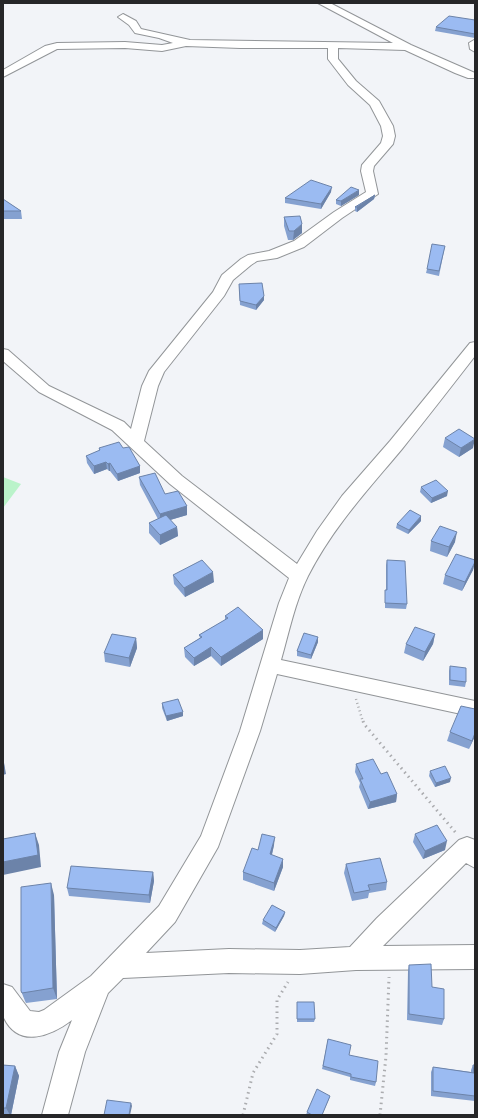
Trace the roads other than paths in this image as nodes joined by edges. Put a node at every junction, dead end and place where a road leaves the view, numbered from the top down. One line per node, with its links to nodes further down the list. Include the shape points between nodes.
1 (322, 3): 5 (street)
2 (123, 16): 3 (street, via 138,30)
3 (190, 43): 4 (street, via 240,46); 6 (street, via 162,48 125,45 57,46)
4 (334, 45): 5 (street); 10 (street, via 333,59 352,83 375,103 387,126 387,144 368,165 366,171 372,194 338,215 306,240 272,255 250,259 227,278 219,293 157,371 150,386)
5 (407, 47): 7 (street, via 459,71)
6 (3, 74)
7 (474, 75)
8 (475, 346): 11 (street, via 332,520)
9 (3, 353): 10 (street, via 44,389 108,420)
10 (136, 442): 11 (street, via 176,480)
11 (299, 576): 12 (street)
12 (269, 665): 13 (street); 17 (street, via 250,731 210,840 167,914)
13 (475, 709)
14 (471, 853): 16 (street, via 385,926)
15 (475, 957): 16 (street)
16 (356, 958): 17 (street, via 300,962 229,961)
17 (117, 966): 18 (street)
18 (99, 985): 19 (street, via 54,1019 39,1025 23,1023); 20 (street, via 72,1052)
19 (3, 996)
20 (55, 1115)

